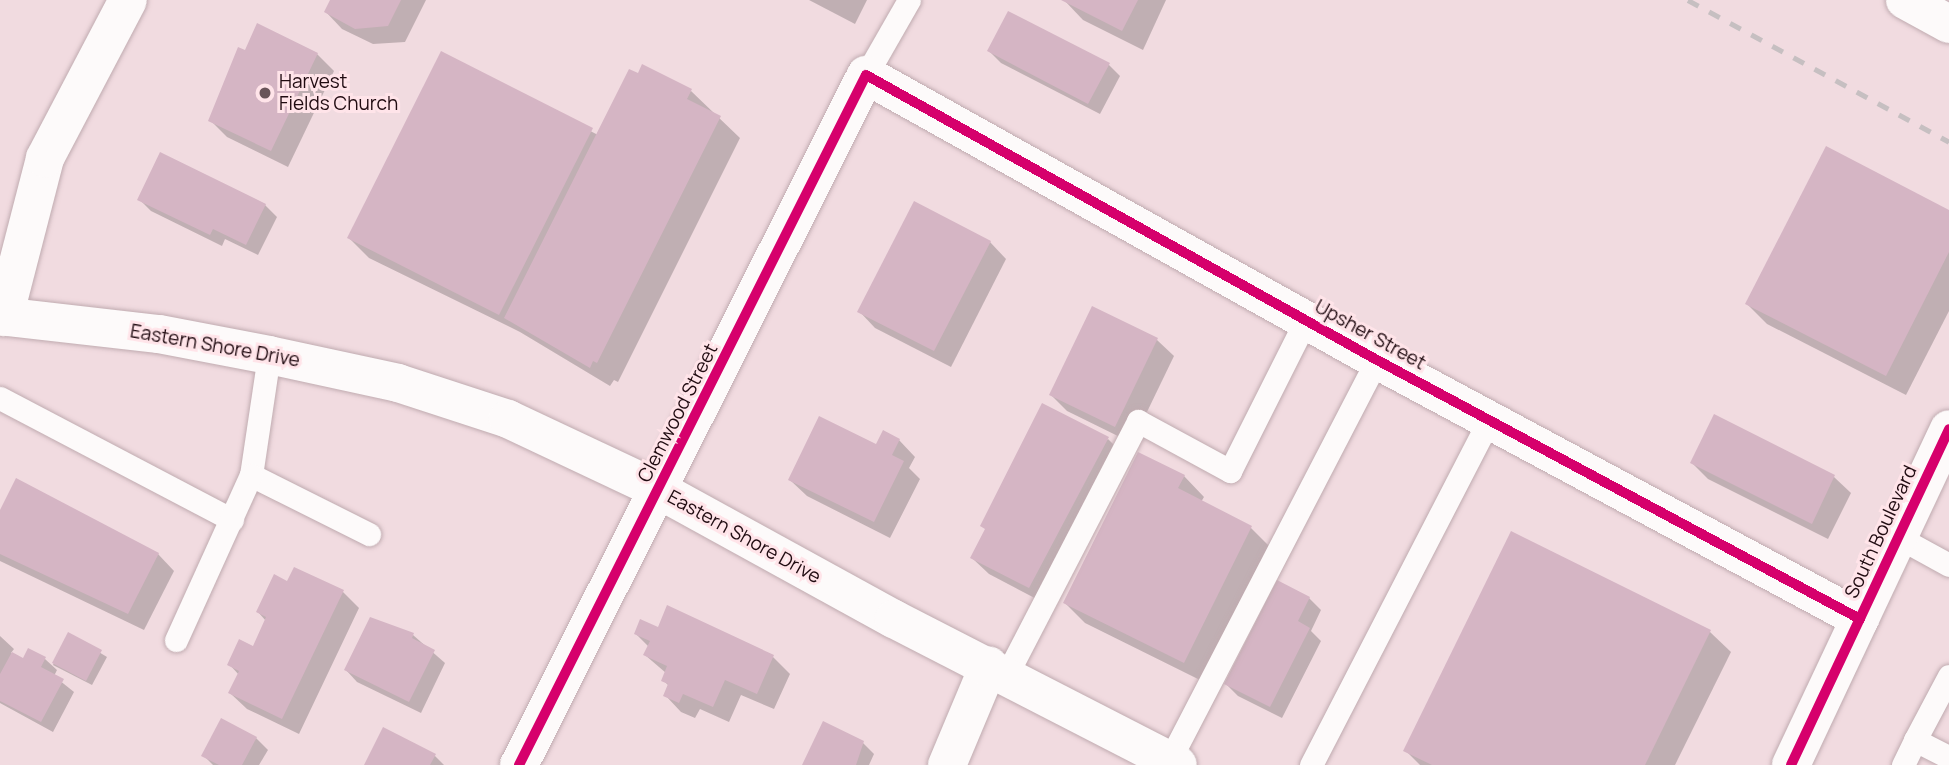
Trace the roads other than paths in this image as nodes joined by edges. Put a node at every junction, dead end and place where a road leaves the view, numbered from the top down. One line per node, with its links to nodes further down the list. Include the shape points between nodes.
1 (128, 0): 7 (street, via 45,158)
2 (909, 0): 5 (lane)
3 (1905, 0): 4 (street)
4 (1949, 24)
5 (866, 75): 6 (street, Upsher Street); 14 (street, Clemwood Street)
6 (1306, 320): 9 (street, Upsher Street); 21 (lane, via 1230,471 1138,421)
7 (1, 325): 8 (street, Eastern Shore Drive, via 159,334)
8 (269, 355): 13 (lane); 14 (street, Eastern Shore Drive, via 398,383 508,419)
9 (1377, 359): 11 (street, Upsher Street); 25 (lane)
10 (0, 398): 15 (lane)
11 (1489, 420): 19 (street, Upsher Street); 28 (lane)
12 (1949, 429): 17 (street, South Boulevard)
13 (251, 475): 15 (lane); 16 (lane)
14 (659, 490): 21 (street, Eastern Shore Drive, via 894,619); 26 (street, Clemwood Street)
15 (232, 520): 20 (lane)
16 (369, 534)
17 (1898, 537): 18 (lane); 19 (street, South Boulevard)
18 (1949, 565)
19 (1860, 619): 29 (street, South Boulevard)
20 (176, 640)
21 (998, 670): 25 (street, Eastern Shore Drive); 27 (street)
22 (1949, 676): 23 (lane)
23 (1915, 740): 24 (lane); 30 (lane)
24 (1949, 757)
25 (1174, 763)
26 (519, 765)
27 (947, 765)
28 (1311, 765)
29 (1791, 765)
30 (1903, 765)

